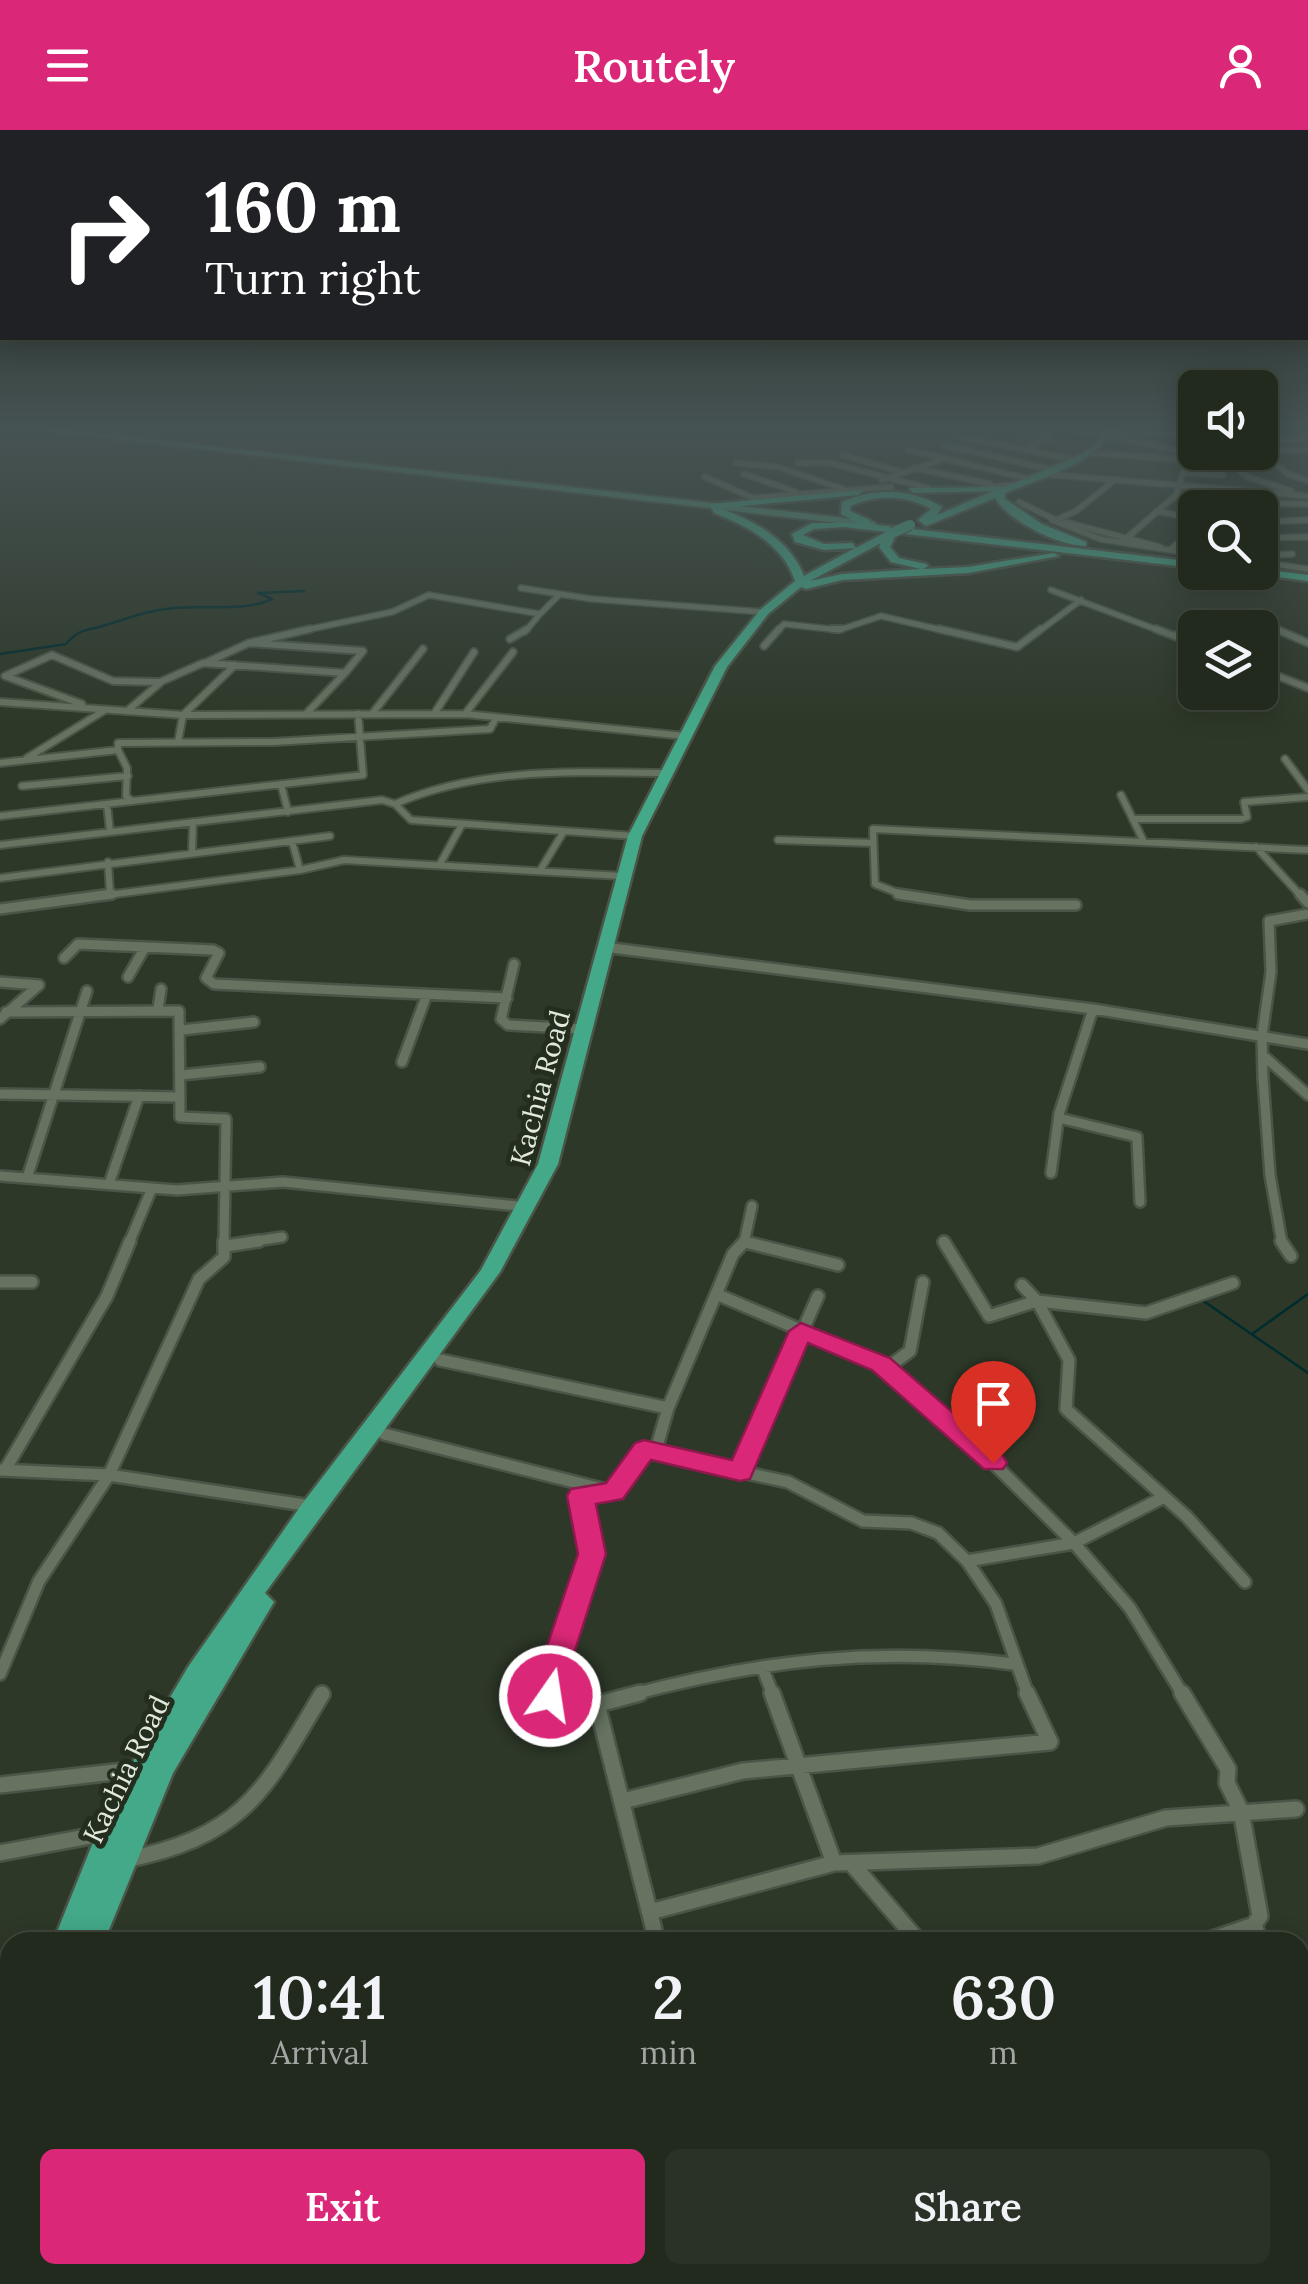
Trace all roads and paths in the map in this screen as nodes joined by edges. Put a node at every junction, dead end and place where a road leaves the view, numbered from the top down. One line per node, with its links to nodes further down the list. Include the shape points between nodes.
1 (753, 528): 26 (highway, via 793,561)
2 (811, 528): 16 (highway, via 796,536 832,548)
3 (872, 528): 14 (highway)
4 (904, 528): 13 (highway)
5 (909, 528): 12 (highway)
6 (910, 528): 12 (highway, Kachia Road)
7 (1013, 528): 13 (highway)
8 (1043, 528): 20 (highway)
9 (1065, 528): 18 (street)
10 (1088, 528): 15 (street)
11 (1138, 528): 15 (street)
12 (906, 529): 14 (highway, via 885,551 902,562 938,567 968,561 972,551); 16 (highway); 26 (highway, Kachia Road)
13 (972, 535): 20 (highway)
14 (949, 537): 20 (highway)
15 (1128, 537): 18 (street)
16 (873, 540): 26 (highway)
17 (1178, 542): 18 (street)
18 (1168, 550): 19 (street)
19 (1178, 551)
20 (1106, 553): 23 (highway); 26 (highway)
21 (1292, 554): 22 (street)
22 (1278, 559)
23 (1178, 561)
24 (1278, 568): 25 (highway)
25 (1308, 574)
26 (800, 585): 33 (highway, Kachia Road); 61 (highway, Kachia Road, via 740,648)
27 (521, 588): 29 (street)
28 (1052, 590): 31 (street)
29 (558, 596): 32 (street); 34 (street)
30 (730, 596): 32 (street)
31 (1080, 600): 36 (street); 40 (street, via 1017,647 881,616 842,630 784,624)
32 (717, 607): 33 (street)
33 (764, 612): 61 (highway, Kachia Road, via 732,649)
34 (540, 614): 37 (street); 38 (street, via 428,595 411,608)
35 (1278, 630): 39 (street)
36 (1177, 637)
37 (510, 639)
38 (249, 643): 44 (street); 46 (street, via 363,651)
39 (1308, 643)
40 (764, 646)
41 (423, 649): 56 (street)
42 (474, 652): 57 (street)
43 (513, 652): 58 (street)
44 (203, 663): 45 (street); 48 (street)
45 (234, 665): 46 (street); 59 (street)
46 (345, 673): 54 (street)
47 (1278, 676): 49 (street)
48 (160, 682): 51 (street, via 113,681 52,654 5,676); 53 (street)
49 (1308, 688)
50 (0, 702): 51 (street)
51 (79, 708): 52 (street)
52 (105, 710): 53 (street); 66 (street)
53 (126, 712): 59 (street)
54 (306, 714): 55 (street); 59 (street)
55 (358, 714): 56 (street); 62 (street)
56 (372, 714): 57 (street)
57 (434, 714): 58 (street)
58 (465, 714): 60 (street)
59 (183, 715): 63 (street)
60 (496, 718): 61 (street); 62 (street, via 490,729)
61 (693, 725): 68 (highway, Kachia Road); 108 (highway, Kachia Road, via 641,844)
62 (358, 737): 63 (street); 70 (street, via 363,775)
63 (178, 742): 64 (street, via 118,744)
64 (118, 750): 66 (street); 69 (street)
65 (1285, 760): 72 (street)
66 (22, 761): 67 (street)
67 (0, 764)
68 (666, 773): 76 (street, via 517,777 422,790); 85 (highway, Kachia Road)
69 (128, 776): 71 (street); 74 (street)
70 (282, 784): 74 (street); 77 (street)
71 (22, 786)
72 (1308, 794): 79 (street, via 1244,802 1248,817 1241,820)
73 (1121, 795): 79 (street)
74 (129, 798): 75 (street)
75 (111, 803): 78 (street); 82 (street)
76 (394, 804): 77 (street); 81 (street, via 407,820)
77 (288, 812): 80 (street)
78 (0, 816)
79 (1133, 819): 88 (street)
80 (193, 822): 82 (street); 93 (street)
81 (460, 826): 83 (street); 95 (street)
82 (110, 832): 90 (street)
83 (564, 832): 85 (street); 96 (street)
84 (330, 836): 87 (street)
85 (635, 836): 98 (highway, Kachia Road)
86 (778, 840): 89 (street)
87 (292, 841): 93 (street); 97 (street)
88 (1144, 842): 89 (street, via 873,829); 91 (street)
89 (872, 843): 104 (street, via 875,884 892,895)
90 (0, 845)
91 (1256, 847): 92 (street); 100 (street)
92 (1308, 850)
93 (192, 853): 94 (street)
94 (108, 862): 99 (street); 102 (street)
95 (440, 864): 96 (street); 97 (street, via 338,860)
96 (541, 869): 98 (street)
97 (300, 870): 102 (street)
98 (622, 876): 122 (highway, Kachia Road)
99 (0, 878)
100 (1288, 884): 101 (street); 103 (street)
101 (1308, 884)
102 (110, 894): 105 (street)
103 (1308, 903)
104 (1076, 906)
105 (0, 909)
106 (1308, 914): 124 (street, via 1269,920)
107 (145, 947): 109 (street, via 78,944); 111 (street); 115 (street, via 218,950 206,978 214,984)
108 (612, 948): 118 (street); 160 (highway, Kachia Road, via 557,1170 517,1249)
109 (64, 958)
110 (514, 964): 116 (street)
111 (128, 977)
112 (0, 982): 120 (street, via 40,988)
113 (161, 989): 117 (street)
114 (87, 990): 119 (street)
115 (427, 994): 116 (street); 127 (street)
116 (507, 998): 122 (street, via 501,1020 508,1025)
117 (158, 1009): 119 (street); 123 (street, via 179,1012)
118 (1093, 1009): 124 (street); 135 (street)
119 (76, 1012): 120 (street); 131 (street)
120 (3, 1016)
121 (254, 1022): 123 (street)
122 (583, 1029): 144 (highway, Kachia Road, via 555,1143)
123 (182, 1030): 129 (street)
124 (1262, 1036): 125 (street); 126 (street)
125 (1308, 1044)
126 (1266, 1058): 132 (street); 149 (street, via 1270,1175 1282,1246)
127 (402, 1062)
128 (260, 1067): 129 (street)
129 (182, 1076): 134 (street)
130 (0, 1094): 131 (street)
131 (52, 1094): 133 (street); 138 (street)
132 (1308, 1095)
133 (139, 1096): 134 (street); 139 (street)
134 (180, 1097): 140 (street, via 185,1120 226,1119)
135 (1059, 1118): 136 (street); 142 (street, via 1137,1138)
136 (1051, 1173)
137 (0, 1176): 138 (street)
138 (27, 1178): 139 (street)
139 (109, 1184): 141 (street)
140 (226, 1186): 141 (street); 144 (street, via 299,1182); 148 (street)
141 (152, 1188): 166 (street, via 107,1296)
142 (1140, 1202)
143 (752, 1206): 146 (street)
144 (528, 1207): 162 (highway, Kachia Road)
145 (282, 1237): 148 (street)
146 (746, 1242): 150 (street); 156 (street, via 733,1254)
147 (944, 1242): 158 (street, via 989,1316)
148 (226, 1246): 168 (street, via 220,1264 194,1286)
149 (1292, 1256)
150 (838, 1265)
151 (0, 1282): 152 (street)
152 (32, 1282)
153 (923, 1282): 161 (street, via 910,1352)
154 (1233, 1283): 158 (street, via 1146,1313)
155 (1022, 1285): 158 (street)
156 (716, 1294): 159 (street); 163 (street)
157 (818, 1296): 159 (street)
158 (1036, 1301): 170 (street, via 1069,1360 1066,1409)
159 (801, 1331): 161 (street); 167 (street)
160 (440, 1360): 162 (highway, Kachia Road); 163 (street)
161 (887, 1368): 172 (street)
162 (413, 1386): 164 (highway, Kachia Road); 171 (highway, Kachia Road)
163 (668, 1408): 165 (street)
164 (384, 1434): 169 (street); 188 (highway, Kachia Road, via 216,1673 161,1769)
165 (654, 1453): 167 (street); 169 (street, via 644,1449)
166 (3, 1470): 168 (street)
167 (740, 1472): 173 (street, via 788,1482 855,1519 927,1528)
168 (108, 1475): 171 (street); 177 (street, via 39,1581)
169 (612, 1489): 179 (street, via 581,1496 592,1554 548,1688 561,1705)
170 (1164, 1497): 172 (street); 174 (street)
171 (317, 1506): 181 (highway, Kachia Road, via 216,1644)
172 (1074, 1543): 173 (street); 185 (street, via 1130,1608 1204,1726 1228,1769)
173 (967, 1561): 175 (street, via 1000,1613)
174 (1245, 1582)
175 (1014, 1664): 176 (street, via 917,1653); 180 (street, via 1047,1729 1050,1742 1043,1746)
176 (763, 1669): 179 (street, via 688,1679); 180 (street)
177 (0, 1674)
178 (322, 1694): 188 (street, via 258,1801 233,1823 172,1853)
179 (595, 1704): 183 (street)
180 (798, 1764): 183 (street, via 719,1775); 189 (street)
181 (142, 1769): 182 (street); 186 (highway, Kachia Road)
182 (0, 1785)
183 (622, 1802): 191 (street)
184 (1296, 1808): 185 (street)
185 (1240, 1811): 190 (street, via 1166,1818 1038,1856); 192 (street, via 1252,1893 1260,1904)
186 (113, 1832): 187 (street); 193 (highway, Kachia Road)
187 (0, 1852)
188 (120, 1861): 194 (highway, Kachia Road)
189 (834, 1864): 190 (street); 191 (street)
190 (852, 1864): 196 (street)
191 (650, 1912): 195 (street)
192 (1254, 1926): 197 (street); 198 (street)
193 (72, 1932)
194 (93, 1932)
195 (655, 1932)
196 (911, 1932)
197 (1235, 1932)
198 (1256, 1932)

